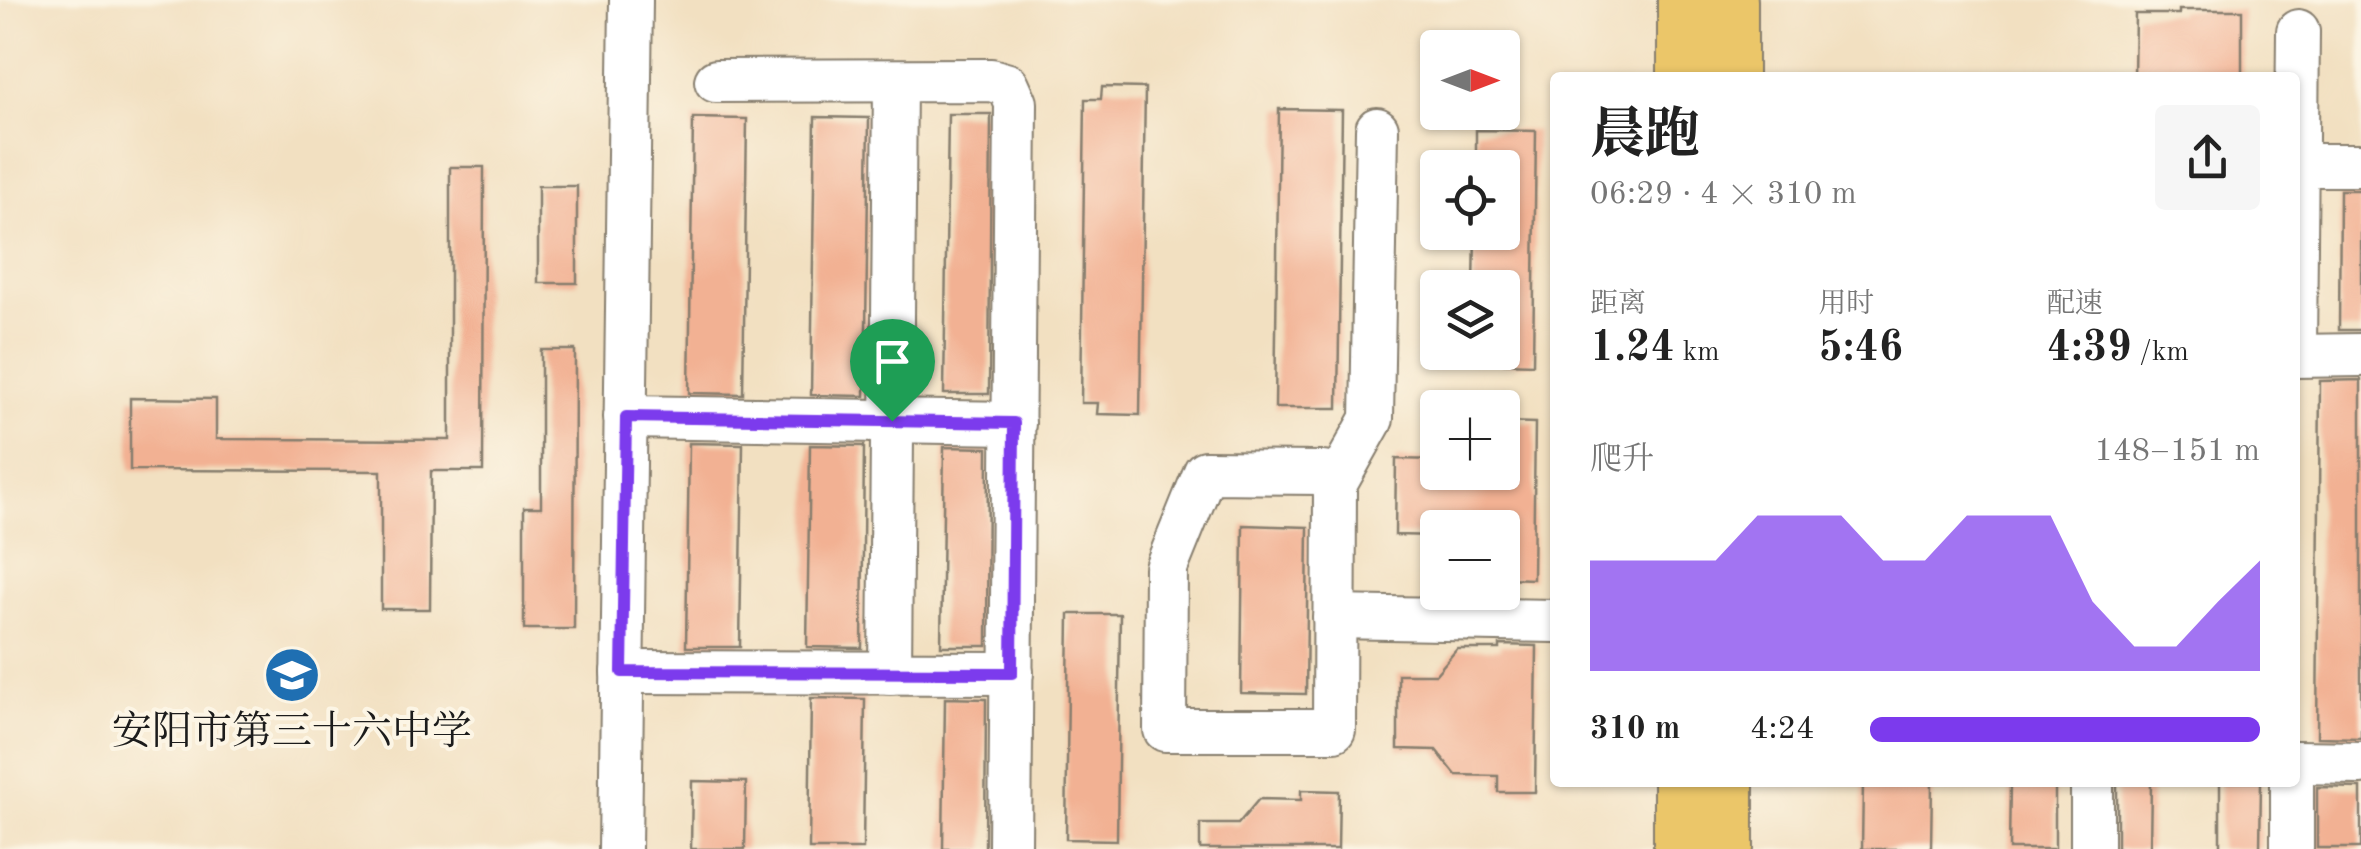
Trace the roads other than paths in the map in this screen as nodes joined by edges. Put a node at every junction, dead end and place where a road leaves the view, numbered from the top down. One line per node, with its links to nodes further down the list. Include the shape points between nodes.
1 (631, 0): 15 (street)
2 (1684, 0): 5 (main road)
3 (1731, 0): 6 (main road)
4 (2298, 31): 7 (street)
5 (1684, 72)
6 (1731, 72)
7 (2298, 72)
8 (895, 80): 9 (street); 16 (street); 17 (street, via 991,80 1008,85 1016,103)
9 (716, 81)
10 (1377, 129): 18 (street, via 1372,418)
11 (2300, 165): 12 (street)
12 (2361, 165)
13 (2300, 353): 14 (street)
14 (2361, 355)
15 (626, 417): 16 (street); 21 (street)
16 (892, 421): 17 (street); 22 (street)
17 (1014, 423): 23 (street)
18 (1335, 486): 19 (street); 19 (street, via 1323,473 1204,472 1166,568 1165,730 1334,730)
19 (1334, 617): 20 (street)
20 (1550, 621)
21 (622, 672): 22 (street); 30 (street)
22 (890, 673): 23 (street)
23 (1012, 673): 31 (street)
24 (2300, 762): 25 (street)
25 (2361, 763)
26 (1680, 787): 32 (main road)
27 (1727, 787): 33 (main road)
28 (2092, 787): 34 (street)
29 (2292, 787): 35 (street)
30 (620, 849)
31 (1010, 849)
32 (1680, 849)
33 (1726, 849)
34 (2092, 849)
35 (2292, 849)

